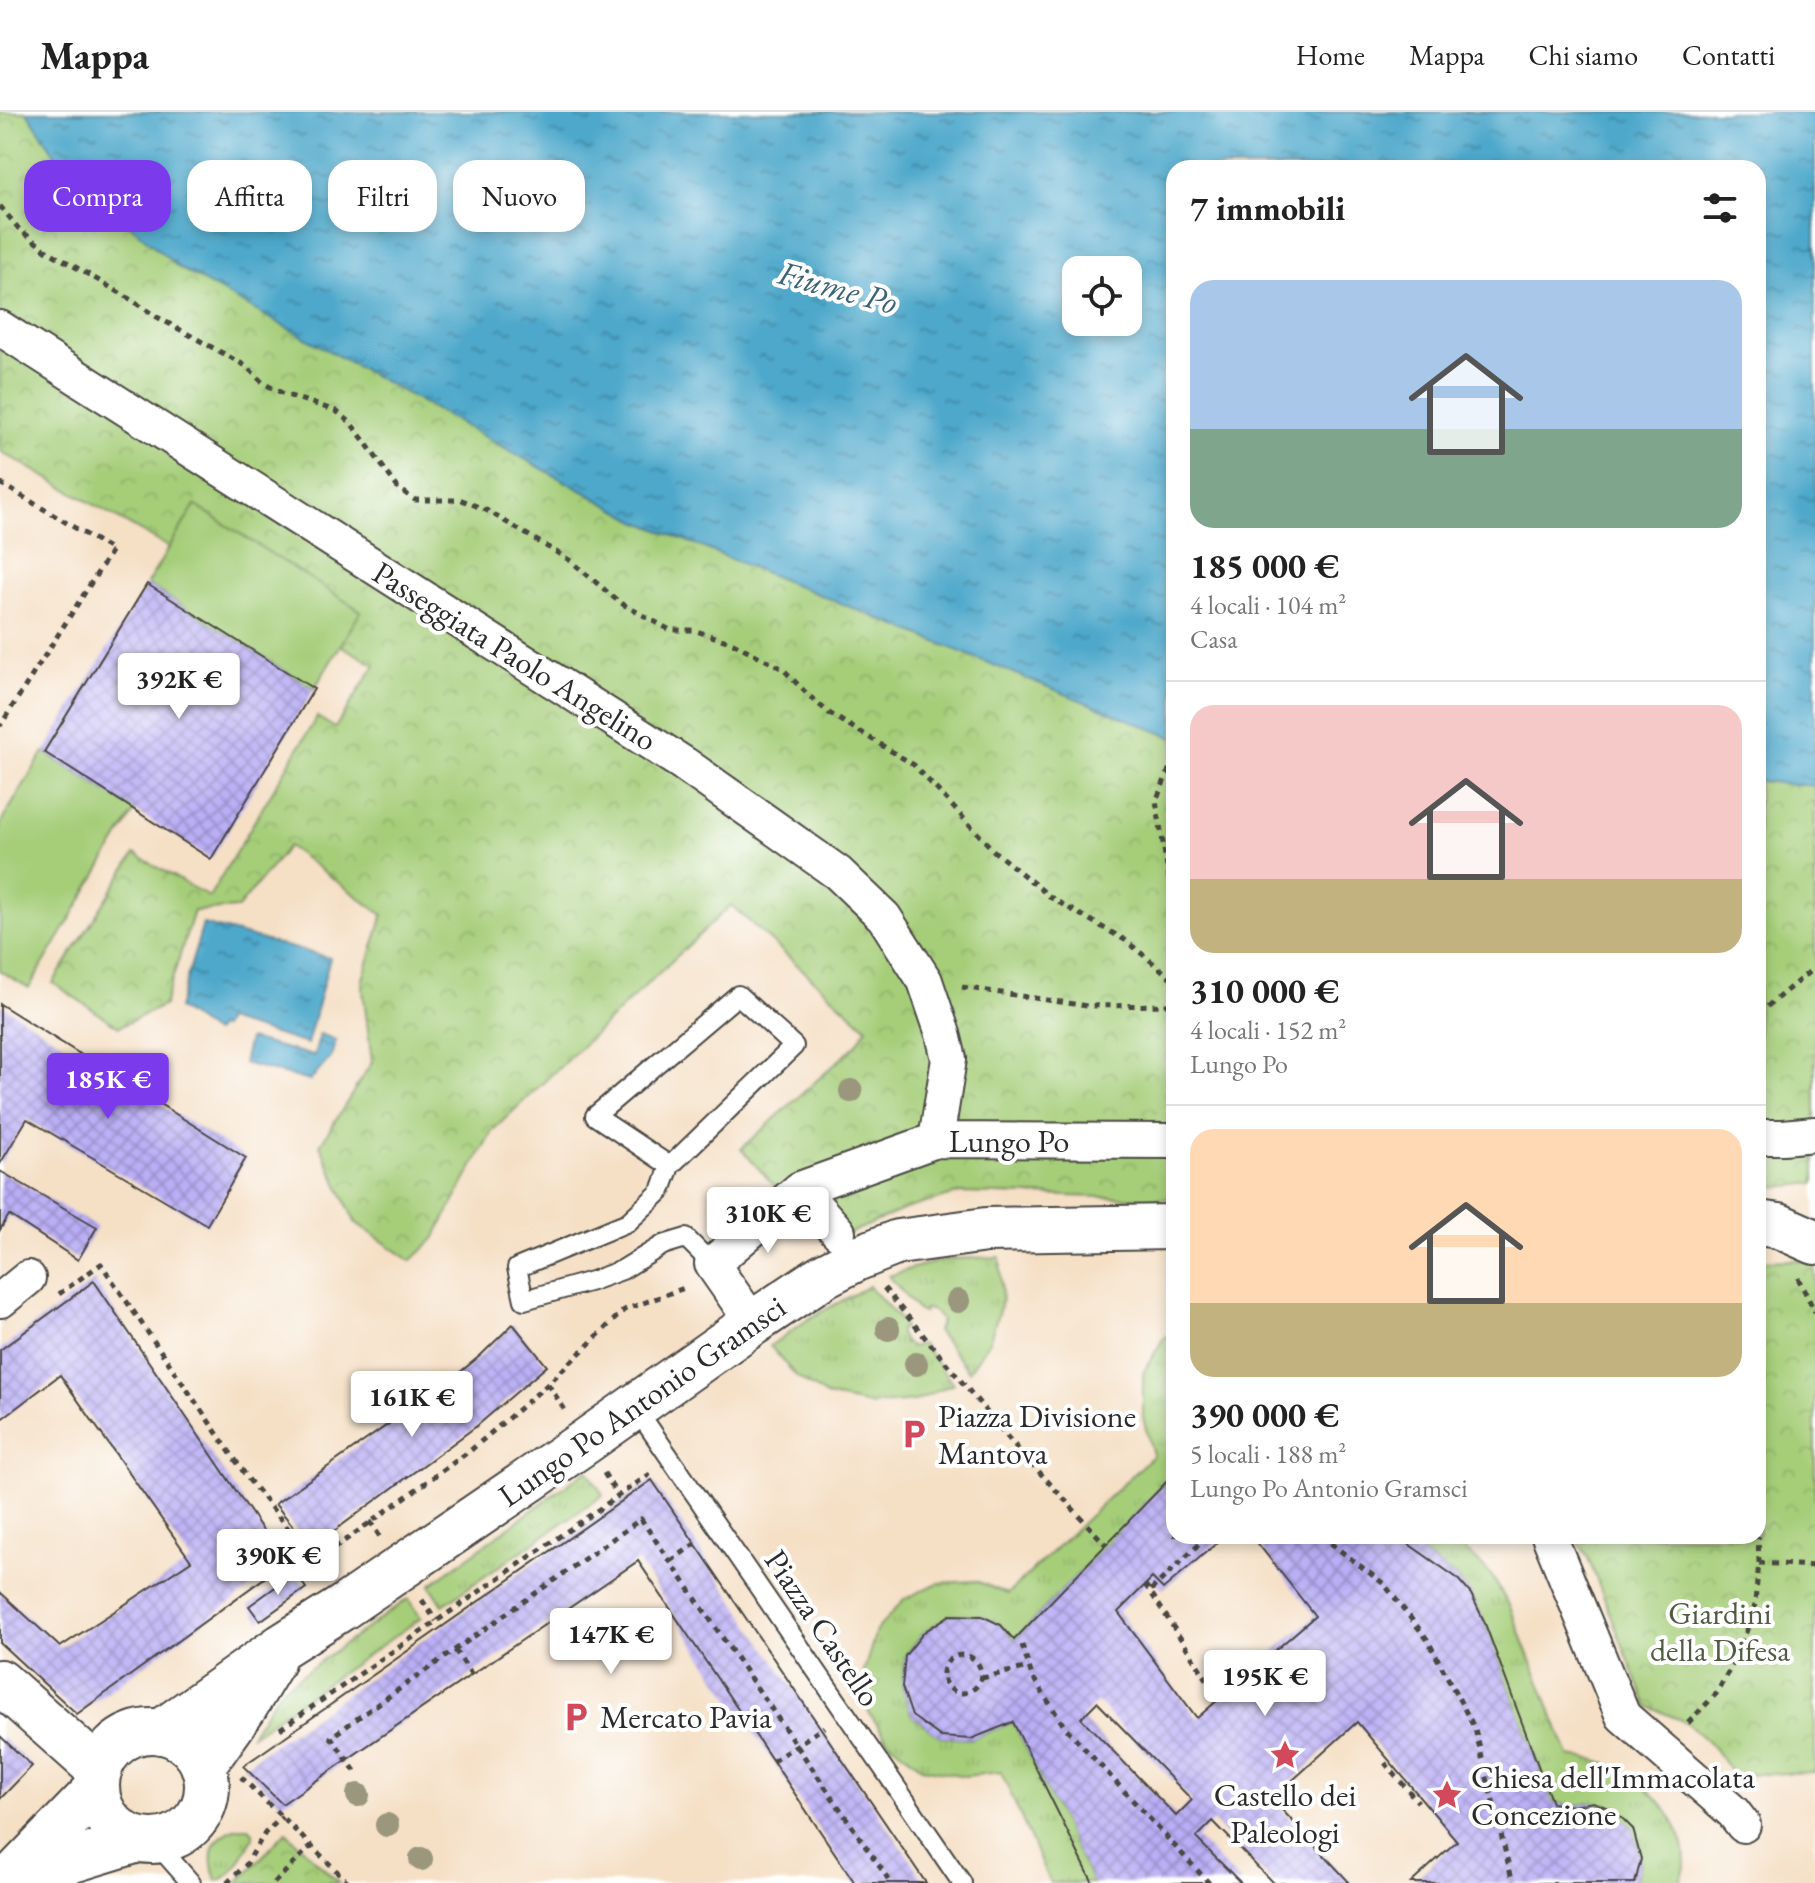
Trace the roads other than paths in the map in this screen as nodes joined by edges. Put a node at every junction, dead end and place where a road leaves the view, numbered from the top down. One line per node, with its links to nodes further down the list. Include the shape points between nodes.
1 (0, 328): 4 (street, Passeggiata Paolo Angelino, via 697,773 838,873 884,917 925,981 949,1059)
2 (1815, 1134): 3 (street)
3 (1766, 1137)
4 (936, 1140): 5 (street, Lungo Po); 7 (street, Lungo Po)
5 (1166, 1141)
6 (670, 1166): 6 (lane, via 794,1046 738,995 595,1116); 10 (lane, via 661,1191 628,1222 517,1268 524,1300 622,1270 663,1245 686,1238)
7 (800, 1189): 9 (street); 10 (street, Lungo Po)
8 (1166, 1227): 13 (main road, Lungo Po Antonio Gramsci, via 986,1230 898,1242 823,1276)
9 (838, 1232)
10 (716, 1270): 13 (street)
11 (28, 1278): 12 (street)
12 (1, 1300)
13 (753, 1323): 14 (main road, Lungo Po Antonio Gramsci)
14 (635, 1407): 16 (main road, Lungo Po Antonio Gramsci); 25 (lane, Piazza Castello)
15 (1552, 1544): 21 (street, via 1623,1716)
16 (282, 1646): 18 (main road, Lungo Po Antonio Gramsci); 19 (main road, Lungo Po Antonio Gramsci, via 245,1707)
17 (0, 1682): 20 (main road)
18 (161, 1732): 19 (main road, via 178,1738); 20 (main road, via 129,1736 116,1744)
19 (220, 1770): 22 (main road, via 207,1780 203,1807 184,1832)
20 (98, 1780): 22 (main road, via 100,1806 109,1821 122,1833); 23 (main road)
21 (1743, 1825)
22 (146, 1841): 23 (main road); 24 (lane)
23 (8, 1881)
24 (191, 1883)
25 (962, 1883)

